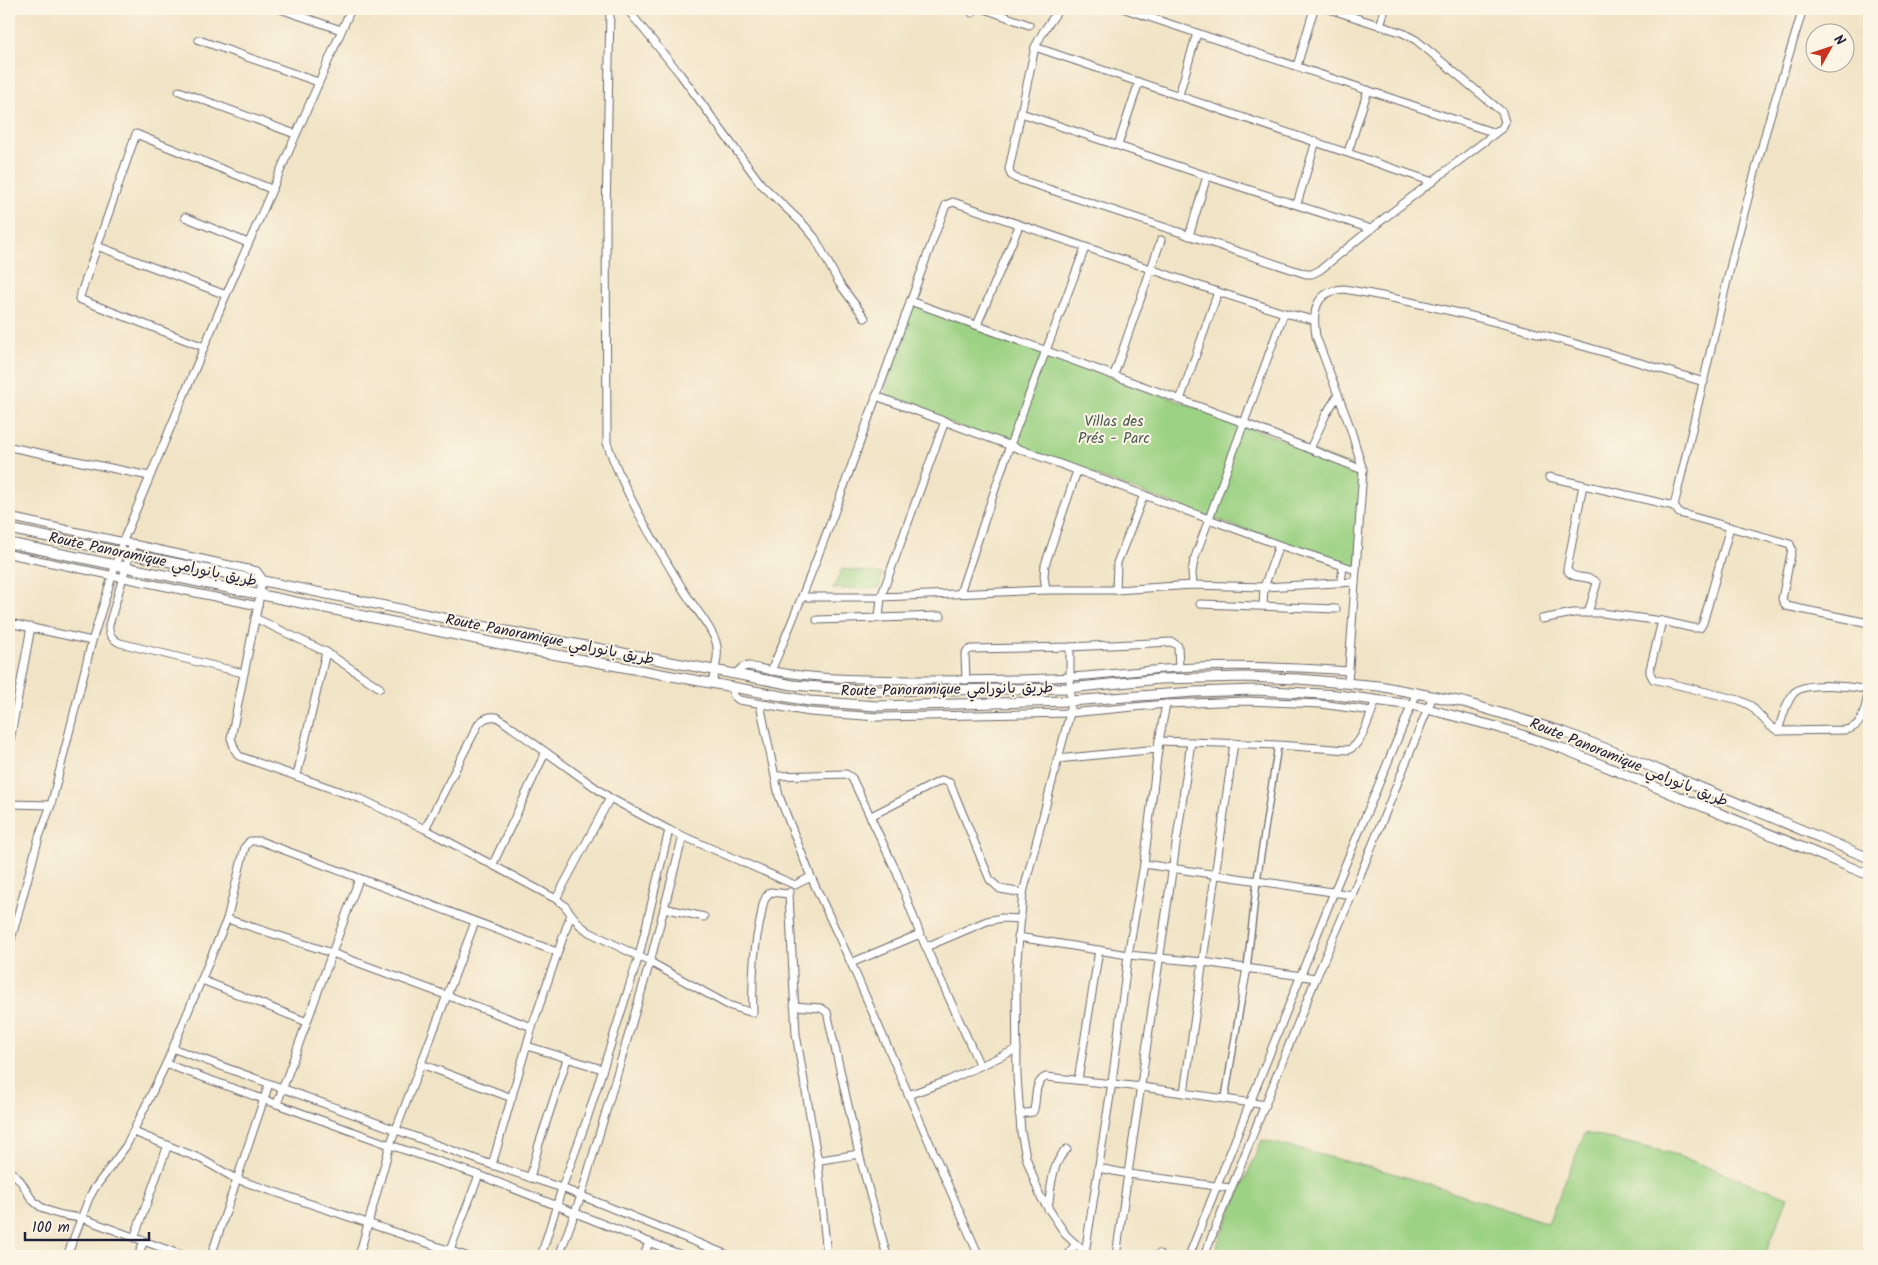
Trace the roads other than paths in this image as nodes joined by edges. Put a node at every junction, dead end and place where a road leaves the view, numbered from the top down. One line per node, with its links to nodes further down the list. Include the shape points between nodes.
1 (280, 9): 14 (street)
2 (351, 9): 14 (street)
3 (610, 9): 115 (street, via 606,442 621,482 715,639)
4 (627, 9): 47 (street, via 680,74 761,184 815,238 839,283)
5 (985, 9): 12 (street)
6 (1060, 9): 17 (street)
7 (1125, 9): 15 (street)
8 (1314, 9): 18 (street)
9 (1329, 9): 13 (street)
10 (1386, 9): 13 (street)
11 (1804, 9): 53 (street, via 1735,246)
12 (1029, 25)
13 (1380, 26): 25 (street, via 1416,40 1502,112 1505,122)
14 (342, 30): 19 (street)
15 (1196, 32): 18 (street); 23 (street)
16 (199, 40): 19 (street)
17 (1035, 48): 20 (street); 24 (street)
18 (1296, 66): 21 (street)
19 (318, 82): 26 (street)
20 (1138, 82): 23 (street); 28 (street)
21 (1368, 90): 25 (street); 29 (street)
22 (179, 91): 26 (street)
23 (1179, 95): 27 (street)
24 (1021, 113): 28 (street); 37 (street, via 1009,169 1012,177)
25 (1495, 133): 31 (street)
26 (295, 134): 32 (street)
27 (1316, 142): 29 (street); 33 (street)
28 (1118, 145): 30 (street)
29 (1348, 152): 31 (street)
30 (1207, 176): 33 (street); 37 (street)
31 (1433, 182): 36 (street)
32 (271, 189): 39 (street); 40 (street, via 136,134)
33 (1297, 204): 36 (street)
34 (185, 217): 39 (street)
35 (1019, 226): 41 (street); 45 (street, via 953,202 946,205); 49 (street)
36 (1371, 229): 37 (street, via 1320,270 1309,274)
37 (1189, 236)
38 (1162, 240): 42 (street)
39 (248, 243): 44 (street)
40 (97, 246): 44 (street); 50 (street, via 78,299)
41 (1085, 248): 42 (street); 51 (street)
42 (1151, 269): 43 (street); 52 (street)
43 (1218, 292): 46 (street); 56 (street)
44 (226, 295): 50 (street)
45 (910, 301): 49 (street); 55 (street)
46 (1284, 313): 48 (street); 58 (street)
47 (865, 318)
48 (1314, 320): 53 (street, via 1323,296 1328,291 1344,289 1538,333); 54 (street, via 1316,336)
49 (977, 325): 51 (street)
50 (204, 347): 64 (street)
51 (1046, 351): 52 (street); 59 (street)
52 (1114, 375): 56 (street)
53 (1704, 382): 68 (street)
54 (1338, 395): 61 (street); 62 (street)
55 (876, 396): 57 (street); 95 (street)
56 (1180, 400): 58 (street)
57 (945, 421): 59 (street); 96 (street)
58 (1244, 424): 61 (street); 70 (street)
59 (1010, 445): 63 (street); 93 (street)
60 (10, 447): 64 (street)
61 (1310, 449): 62 (street)
62 (1363, 470): 83 (street)
63 (1077, 471): 67 (street); 91 (street, via 1045,565)
64 (149, 476): 73 (street)
65 (1549, 477): 66 (street)
66 (1583, 485): 68 (street); 101 (street, via 1567,569 1572,576 1598,583)
67 (1144, 495): 70 (street); 92 (street, via 1117,563)
68 (1674, 506): 71 (street, via 1679,513)
69 (9, 517): 73 (street)
70 (1208, 519): 76 (street); 89 (street, via 1194,560)
71 (1730, 527): 107 (street, via 1702,626 1694,628); 109 (street, via 1790,544 1792,549 1782,599 1786,606)
72 (9, 528): 77 (street, Route Panoramique طريق بانورامي)
73 (123, 541): 75 (street); 77 (street)
74 (9, 542): 80 (street, Route Panoramique طريق بانورامي)
75 (133, 543): 79 (street); 86 (street, via 252,568)
76 (1279, 545): 81 (street); 90 (street)
77 (119, 552): 79 (street, Route Panoramique طريق بانورامي); 80 (street)
78 (9, 554): 84 (street)
79 (130, 554): 82 (street); 86 (street, Route Panoramique طريق بانورامي)
80 (115, 565): 82 (street, Route Panoramique طريق بانورامي); 84 (street)
81 (1343, 566): 83 (street); 87 (street)
82 (126, 567): 85 (street); 94 (street, Route Panoramique طريق بانورامي)
83 (1356, 570): 88 (street)
84 (112, 575): 85 (street); 111 (street)
85 (123, 578): 98 (street); 118 (street, via 108,631 114,640)
86 (262, 581): 94 (street); 115 (street, Route Panoramique طريق بانورامي)
87 (1341, 582): 88 (street); 90 (street)
88 (1354, 582): 117 (street)
89 (1193, 585): 90 (street); 92 (street)
90 (1264, 588): 99 (street)
91 (1046, 590): 92 (street); 93 (street)
92 (1116, 590)
93 (960, 593): 96 (street)
94 (260, 595): 98 (street); 123 (street, Route Panoramique طريق بانورامي, via 524,650)
95 (803, 597): 96 (street); 116 (street)
96 (881, 597): 104 (street)
97 (1200, 604): 99 (street)
98 (258, 606): 103 (street)
99 (1263, 606): 100 (street)
100 (1336, 609)
101 (1588, 612): 105 (street); 107 (street)
102 (941, 616): 104 (street)
103 (255, 618): 113 (street); 118 (street)
104 (878, 618): 106 (street)
105 (1542, 619)
106 (817, 620)
107 (1662, 621): 138 (street, via 1650,669 1653,679 1739,700 1751,706)
108 (9, 623): 110 (street)
109 (1869, 623)
110 (31, 627): 111 (street); 143 (street)
111 (92, 642): 150 (street)
112 (1070, 647): 114 (street, via 1172,642 1178,646); 120 (street); 121 (street, via 968,649 965,655)
113 (326, 652): 125 (street); 146 (street)
114 (1179, 668): 117 (street, via 1285,667); 120 (street)
115 (714, 670): 119 (street, Route Panoramique طريق بانورامي); 123 (street)
116 (772, 671): 119 (street, via 746,666); 121 (street, via 836,679)
117 (1350, 671): 122 (street)
118 (244, 673): 146 (street, via 231,738 235,750 244,759)
119 (735, 674): 126 (street, Route Panoramique طريق بانورامي, via 792,685 854,691)
120 (1069, 677): 121 (street); 126 (street)
121 (966, 680)
122 (1348, 682): 126 (street, Route Panoramique طريق بانورامي, via 1220,677); 128 (street, Route Panoramique طريق بانورامي)
123 (712, 684): 124 (street, Route Panoramique طريق بانورامي)
124 (731, 687): 131 (street, Route Panoramique طريق بانورامي, via 809,701 854,705); 132 (street, via 736,699)
125 (380, 688)
126 (1069, 688): 131 (street)
127 (1869, 690): 138 (street, via 1862,718 1854,727 1845,730); 138 (street, via 1835,685 1798,689 1789,700)
128 (1417, 692): 129 (street, Route Panoramique طريق بانورامي); 134 (street)
129 (1433, 696): 135 (street); 155 (street, Route Panoramique طريق بانورامي, via 1531,721 1597,745)
130 (1376, 700): 131 (street, Route Panoramique طريق بانورامي, via 1312,693 1225,690); 134 (street, Route Panoramique طريق بانورامي); 136 (street)
131 (1070, 701): 137 (street)
132 (760, 704): 137 (street, via 863,716); 147 (street)
133 (1166, 704): 136 (street, via 1271,701); 137 (street); 141 (street)
134 (1412, 706): 135 (street, Route Panoramique طريق بانورامي); 165 (street)
135 (1429, 709): 160 (street, Route Panoramique طريق بانورامي, via 1497,726 1585,756); 168 (street)
136 (1372, 711): 142 (street, via 1360,741 1353,748 1339,750)
137 (1070, 713): 145 (street)
138 (1778, 730)
139 (1191, 742): 140 (street); 141 (street); 158 (street)
140 (1234, 743): 142 (street); 159 (street)
141 (1158, 745): 145 (street); 157 (street)
142 (1278, 745): 163 (street)
143 (9, 746)
144 (545, 753): 148 (street); 152 (street, via 497,717 484,719 475,729); 156 (street)
145 (1057, 759): 166 (street)
146 (297, 775): 152 (street, via 361,799)
147 (776, 776): 151 (street, via 850,776); 161 (street, via 779,796)
148 (610, 798): 153 (street); 169 (street)
149 (9, 804): 150 (street)
150 (51, 805): 177 (street)
151 (871, 816): 166 (street, via 946,780 990,880 1000,889); 176 (street)
152 (425, 829): 156 (street)
153 (669, 830): 154 (street); 185 (street)
154 (683, 836): 164 (street); 170 (street)
155 (1869, 858)
156 (493, 864): 169 (street)
157 (1144, 864): 158 (street); 184 (street)
158 (1173, 869): 159 (street); 186 (street)
159 (1216, 874): 163 (street); 188 (street)
160 (1869, 875)
161 (811, 877): 164 (street); 189 (street)
162 (359, 879): 173 (street, via 250,841 244,847); 175 (street); 183 (street)
163 (1257, 880): 165 (street); 190 (street)
164 (795, 885): 167 (street)
165 (1334, 892): 168 (street); 191 (street)
166 (1023, 893): 174 (street)
167 (789, 894): 187 (street, via 770,892 762,906 757,932 752,1013 728,1005); 196 (street)
168 (1352, 895): 192 (street)
169 (556, 899): 171 (street)
170 (664, 908): 172 (street); 187 (street)
171 (571, 914): 182 (street); 185 (street, via 589,932)
172 (704, 917)
173 (227, 919): 183 (street); 193 (street)
174 (1021, 919): 178 (street); 179 (street, via 987,921)
175 (475, 922): 182 (street); 194 (street)
176 (920, 934): 179 (street); 189 (street)
177 (10, 936): 180 (street)
178 (1018, 937): 181 (street); 201 (street)
179 (926, 947): 205 (street)
180 (9, 948)
181 (1099, 950): 184 (street); 207 (street)
182 (557, 952): 198 (street)
183 (332, 953): 194 (street); 197 (street)
184 (1128, 955): 186 (street); 208 (street)
185 (639, 956): 187 (street); 206 (street)
186 (1161, 957): 188 (street); 210 (street)
187 (650, 962): 238 (street)
188 (1203, 962): 190 (street); 212 (street)
189 (851, 963): 213 (street)
190 (1247, 968): 191 (street); 195 (street)
191 (1300, 975): 192 (street); 217 (street)
192 (1316, 978): 219 (street)
193 (202, 980): 197 (street); 200 (street)
194 (447, 996): 198 (street); 204 (street)
195 (1242, 996): 215 (street)
196 (794, 1006): 226 (street, via 821,1008 827,1012); 227 (street)
197 (307, 1022): 211 (street)
198 (532, 1027): 199 (street)
199 (527, 1046): 202 (street); 214 (street)
200 (172, 1048): 203 (street); 209 (street)
201 (1017, 1049): 205 (street); 220 (street)
202 (567, 1059): 206 (street); 233 (street)
203 (166, 1064): 216 (street); 222 (street)
204 (421, 1064): 214 (street); 221 (street)
205 (980, 1066): 213 (street)
206 (602, 1069): 236 (street)
207 (1078, 1080): 208 (street); 220 (street, via 1042,1079 1034,1110)
208 (1112, 1083): 210 (street); 229 (street)
209 (269, 1084): 211 (street); 216 (street)
210 (1142, 1087): 212 (street); 231 (street)
211 (282, 1089): 218 (street); 221 (street)
212 (1184, 1093): 215 (street)
213 (908, 1095): 265 (street)
214 (512, 1098): 228 (street)
215 (1225, 1098): 217 (street)
216 (265, 1100): 218 (street); 234 (street)
217 (1251, 1103): 219 (street); 235 (street)
218 (277, 1104): 224 (street)
219 (1266, 1105): 237 (street)
220 (1019, 1114): 240 (street, via 1028,1164)
221 (397, 1129): 224 (street); 228 (street)
222 (134, 1132): 223 (street); 242 (street, via 94,1189)
223 (168, 1145): 234 (street); 244 (street)
224 (390, 1145): 232 (street); 243 (street)
225 (1066, 1149): 240 (street, via 1056,1162)
226 (859, 1154): 227 (street); 264 (street)
227 (818, 1162): 263 (street)
228 (492, 1165): 233 (street)
229 (1098, 1168): 231 (street); 250 (street)
230 (9, 1171): 242 (street, via 17,1176 31,1198 45,1209)
231 (1129, 1174): 235 (street); 267 (street)
232 (478, 1175): 239 (street); 248 (street)
233 (530, 1178): 236 (street)
234 (236, 1179): 243 (street); 254 (street)
235 (1216, 1186): 237 (street); 268 (street)
236 (562, 1188): 238 (street); 239 (street)
237 (1230, 1188): 269 (street)
238 (580, 1196): 241 (street); 262 (street)
239 (556, 1205): 241 (street); 258 (street)
240 (1048, 1209): 247 (street)
241 (574, 1213): 246 (street); 249 (street)
242 (82, 1218): 244 (street); 251 (street)
243 (369, 1223): 248 (street); 255 (street)
244 (134, 1238): 245 (street)
245 (144, 1241): 252 (street); 253 (street)
246 (649, 1242): 260 (street); 261 (street)
247 (1075, 1245): 250 (street); 266 (street)
248 (447, 1249): 256 (street); 257 (street)
249 (560, 1255): 259 (street)
250 (1087, 1255)
251 (68, 1256)
252 (138, 1256)
253 (184, 1256)
254 (212, 1256)
255 (359, 1256)
256 (442, 1256)
257 (466, 1256)
258 (541, 1256)
259 (569, 1256)
260 (644, 1256)
261 (684, 1256)
262 (730, 1256)
263 (827, 1256)
264 (887, 1256)
265 (979, 1256)
266 (1066, 1256)
267 (1116, 1256)
268 (1189, 1256)
269 (1204, 1256)

